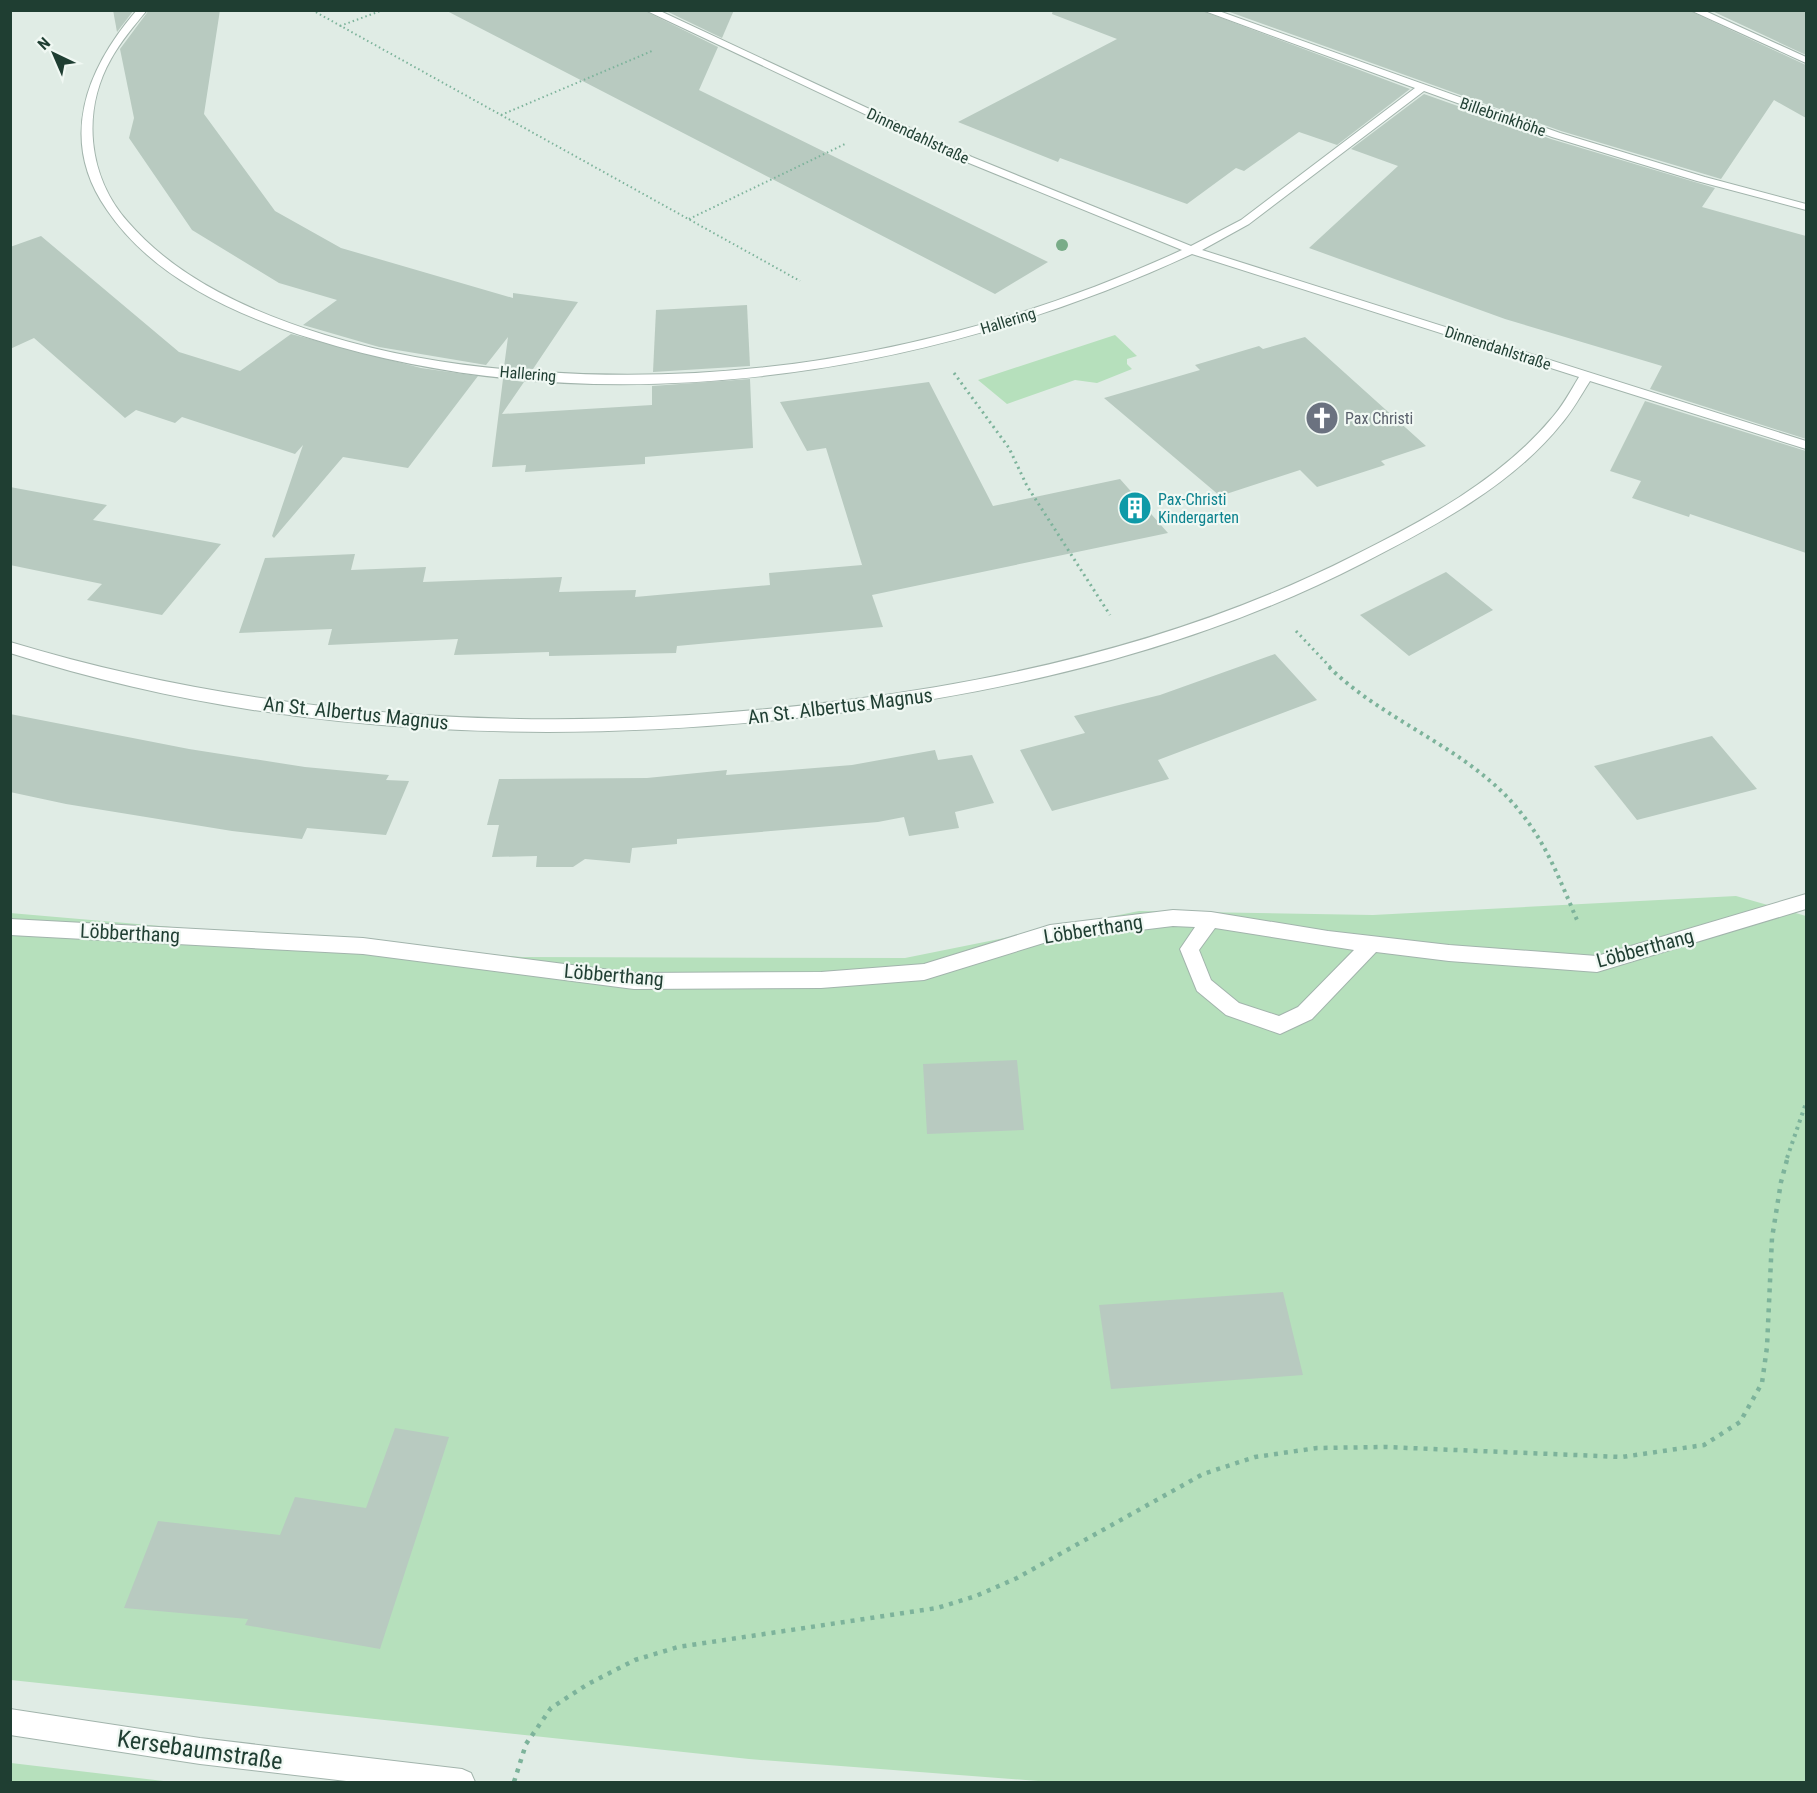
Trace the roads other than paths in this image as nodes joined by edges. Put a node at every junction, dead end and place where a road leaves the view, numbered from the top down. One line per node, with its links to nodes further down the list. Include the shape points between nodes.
1 (143, 10): 8 (street, Hallering, via 104,60 88,104 86,129 94,175 123,225 176,272 213,294 315,336 391,356 453,367 585,378 707,376 791,369 933,343 1017,319 1092,293)
2 (649, 10): 8 (street, Dinnendahlstraße, via 1040,190)
3 (1206, 10): 6 (street, Billebrinkhöhe)
4 (1694, 10): 5 (street)
5 (1806, 60)
6 (1421, 89): 7 (street, Billebrinkhöhe, via 1567,138); 8 (street, via 1245,222)
7 (1806, 207)
8 (1191, 250): 9 (street, Dinnendahlstraße)
9 (1586, 376): 10 (street, Dinnendahlstraße); 11 (street, An St. Albertus Magnus, via 1553,427 1483,486 1343,569 1269,602 1132,648 947,692 817,711 676,724 519,727 376,718 258,704 122,679)
10 (1806, 445)
11 (10, 648)
12 (1806, 902): 15 (street, Löbberthang, via 1597,964)
13 (1212, 920): 14 (street, Löbberthang, via 1173,918 1050,933 924,972 809,980 634,981 363,946); 15 (street, Löbberthang); 15 (street, via 1189,949 1204,985 1233,1009 1280,1024 1305,1013)
14 (10, 927)
15 (1372, 944)
16 (10, 1722): 17 (street, Kersebaumstraße, via 200,1751)
17 (462, 1782)

